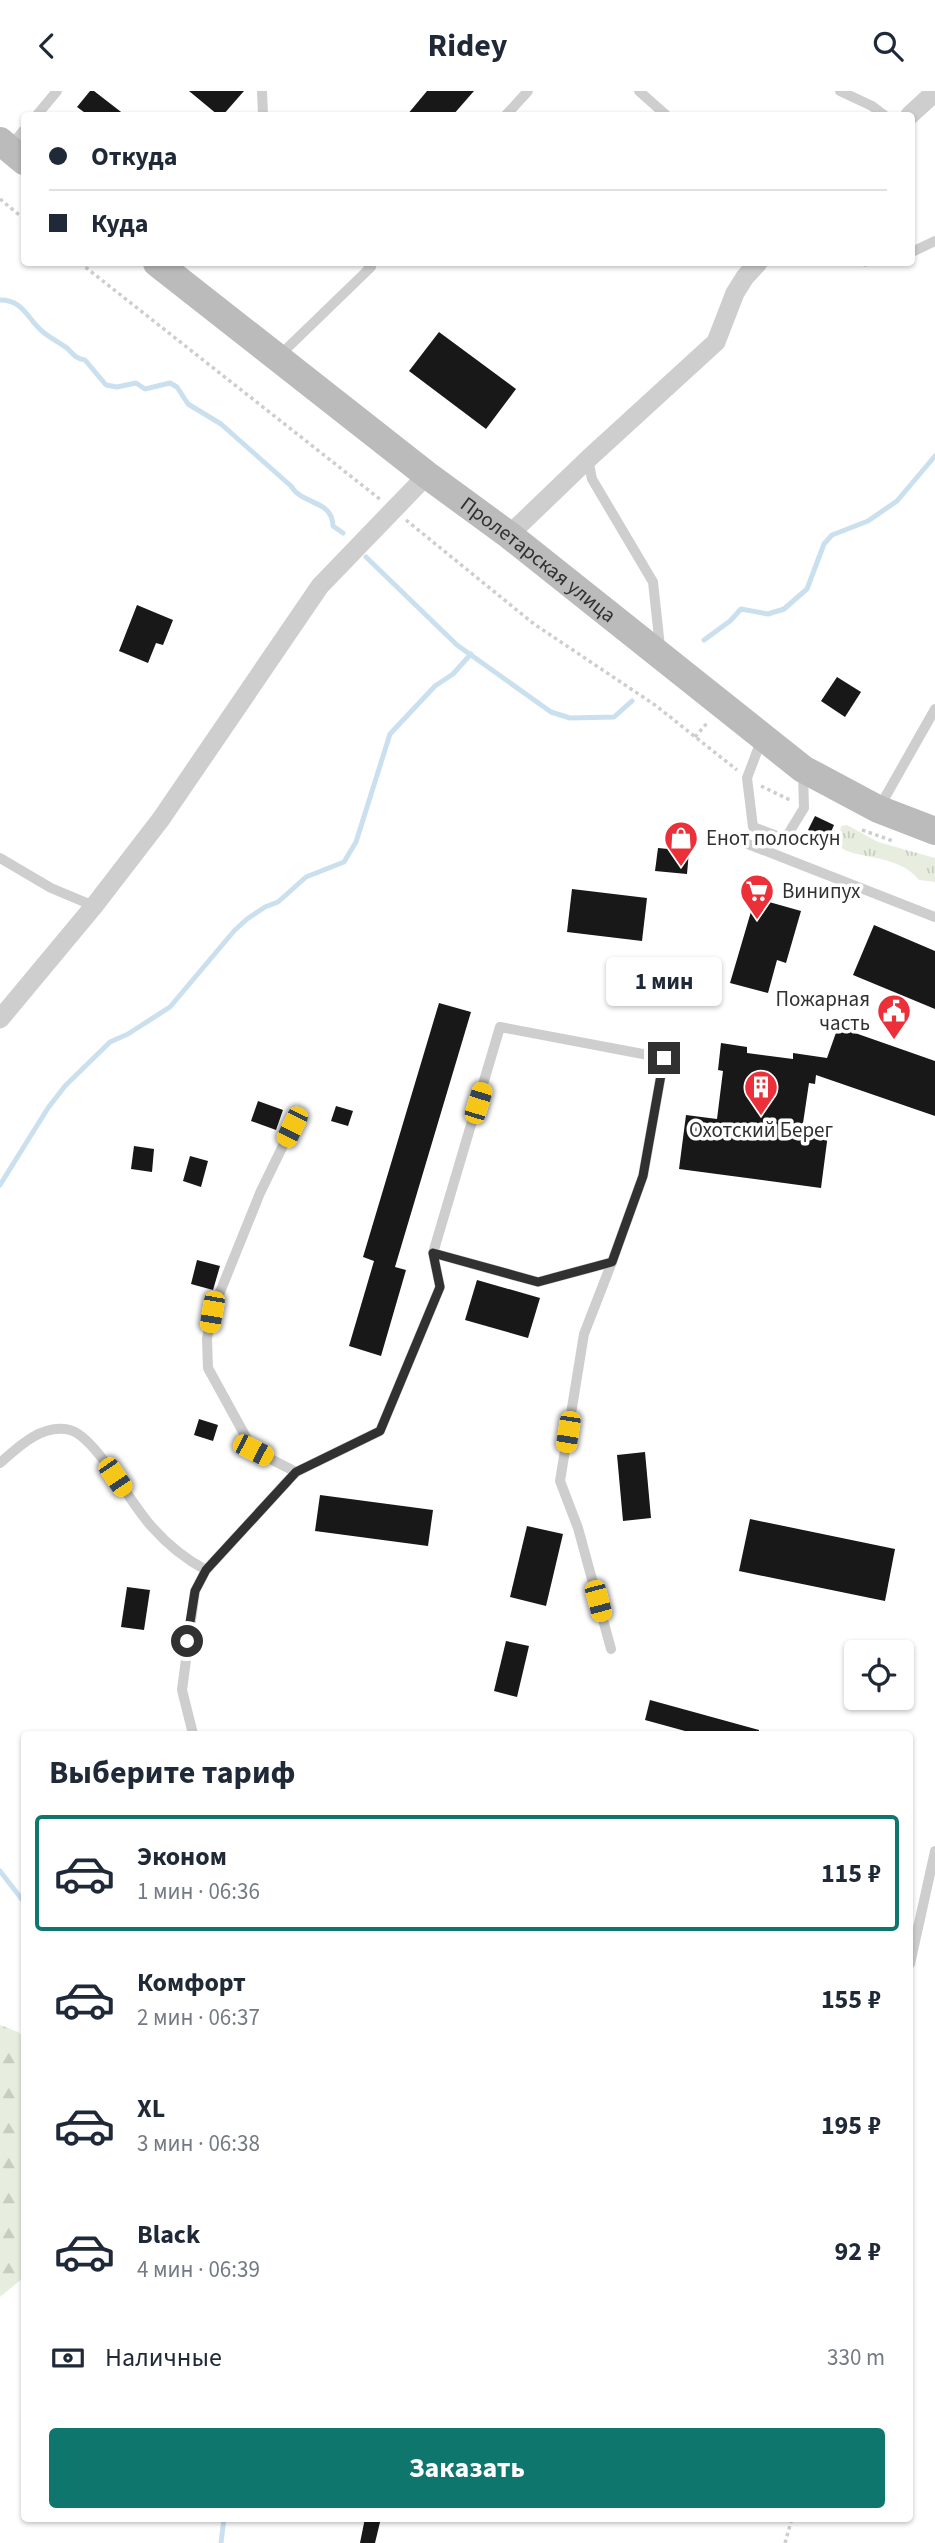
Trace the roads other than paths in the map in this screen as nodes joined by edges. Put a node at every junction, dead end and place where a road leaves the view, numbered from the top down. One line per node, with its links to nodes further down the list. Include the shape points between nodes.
1 (57, 91): 7 (lane)
2 (262, 91): 8 (lane)
3 (528, 91): 9 (lane)
4 (639, 91): 10 (lane)
5 (840, 91): 11 (lane)
6 (935, 93): 12 (street)
7 (40, 112)
8 (263, 112)
9 (509, 112)
10 (663, 112)
11 (880, 112)
12 (913, 112)
13 (935, 241): 14 (lane)
14 (915, 251)
15 (161, 266): 18 (main road, Пролетарская улица)
16 (369, 266): 18 (lane)
17 (755, 266): 19 (street, via 736,293 716,342)
18 (278, 356): 20 (main road, Пролетарская улица)
19 (588, 459): 21 (street); 22 (lane, via 592,479 653,582)
20 (427, 475): 21 (main road, Пролетарская улица); 30 (street, via 320,586 161,819)
21 (509, 535): 22 (main road, Пролетарская улица)
22 (662, 658): 24 (main road, Пролетарская улица)
23 (935, 709): 26 (lane)
24 (762, 739): 25 (main road, Пролетарская улица); 25 (lane, via 747,778 753,827 785,839 804,808)
25 (803, 769): 26 (main road, Пролетарская улица)
26 (878, 809): 27 (main road, Пролетарская улица)
27 (935, 831)
28 (730, 837): 31 (lane)
29 (0, 858): 30 (lane, via 51,888)
30 (94, 906): 32 (street)
31 (935, 917)
32 (0, 1019)
33 (292, 1127): 37 (lane, via 212,1312 207,1339 208,1368 253,1450)
34 (433, 1253): 35 (lane, via 538,1282); 35 (lane, via 500,1027 664,1058 643,1176); 37 (lane, via 440,1287 380,1431)
35 (612, 1262): 39 (lane, via 584,1334 560,1481 578,1528)
36 (0, 1463): 38 (lane, via 48,1429 76,1432 92,1444 152,1527)
37 (296, 1472): 38 (lane)
38 (206, 1570): 40 (lane, via 195,1591 181,1690)
39 (611, 1649)
40 (191, 1731)
41 (935, 1851): 42 (lane)
42 (913, 1950)

